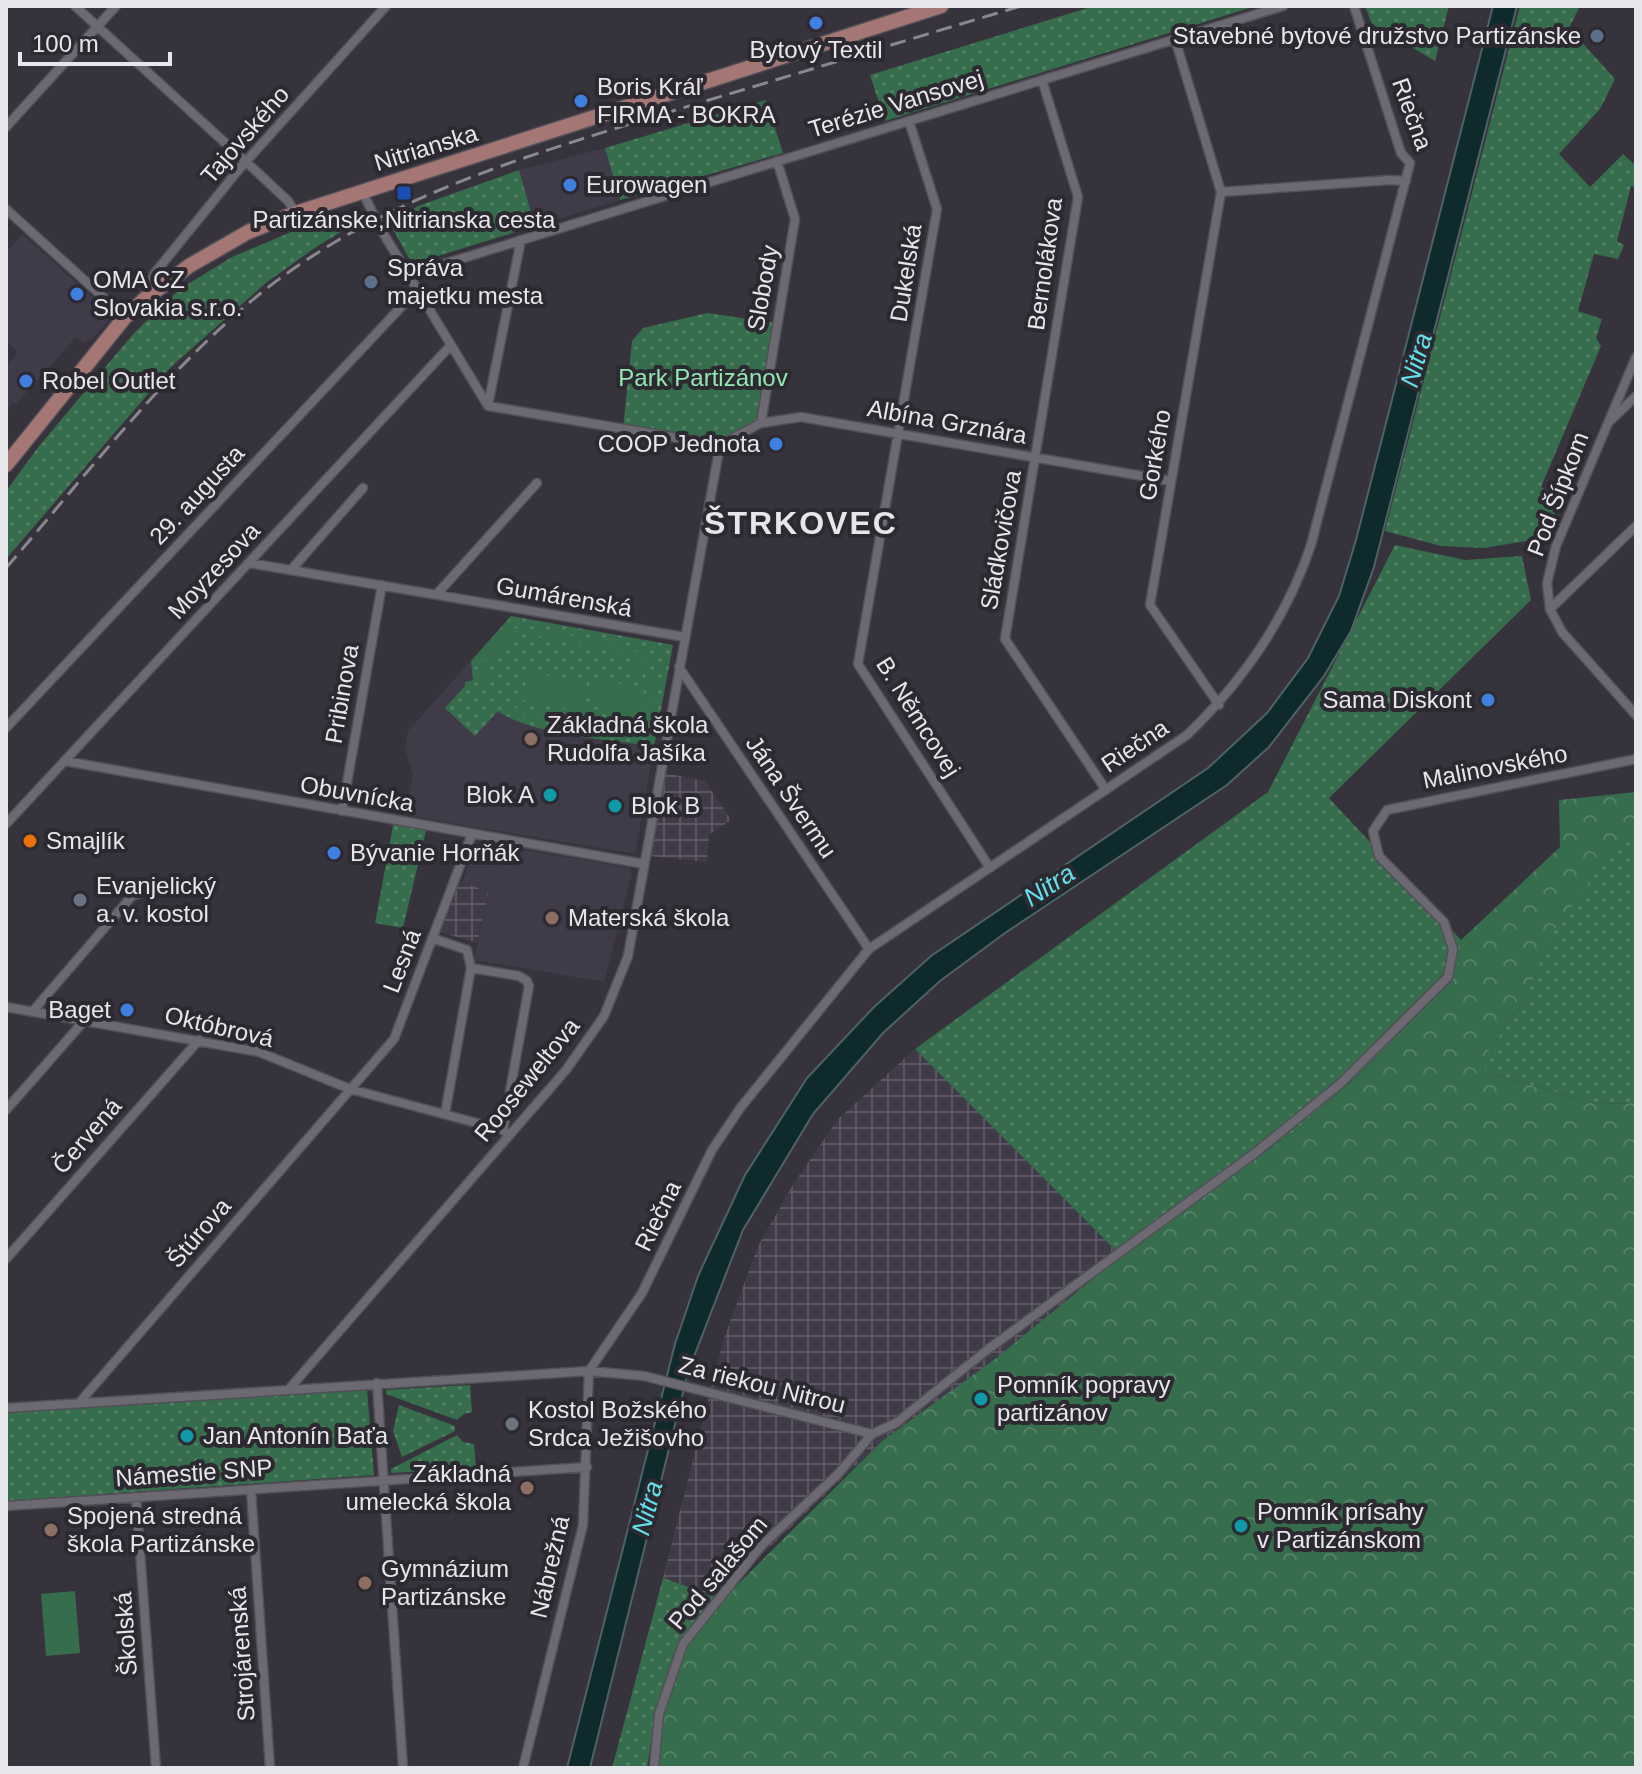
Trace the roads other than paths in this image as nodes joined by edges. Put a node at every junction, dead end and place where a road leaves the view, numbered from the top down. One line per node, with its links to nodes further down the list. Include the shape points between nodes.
1 (75, 6): 8 (street)
2 (116, 6): 8 (street)
3 (386, 6): 13 (street, Tajovského)
4 (941, 6): 7 (main road, Nitrianska)
5 (1283, 6): 9 (street, Terézie Vansovej)
6 (1354, 6): 15 (street, Riečna, via 1401,153 1410,163)
7 (920, 10): 16 (main road, Nitrianska)
8 (98, 27): 12 (street); 13 (street)
9 (1175, 39): 10 (street, Terézie Vansovej); 17 (street, Gorkého)
10 (1042, 80): 11 (street, Terézie Vansovej); 33 (street, Bernolákova, via 1078,197)
11 (909, 121): 14 (street, Terézie Vansovej); 31 (street, Dukelská, via 937,209)
12 (6, 127)
13 (246, 161): 19 (street); 23 (street, Tajovského, via 154,274)
14 (777, 161): 20 (street, Terézie Vansovej); 29 (street, Slobody, via 795,219)
15 (1406, 181): 17 (street); 46 (street, Riečna, via 1303,571 1268,640)
16 (362, 191): 19 (main road, Nitrianska); 21 (street)
17 (1221, 192): 35 (street, Gorkého)
18 (6, 209): 24 (street)
19 (296, 213): 23 (main road, Nitrianska, via 248,232)
20 (521, 240): 21 (street, Terézie Vansovej); 28 (street)
21 (408, 275): 22 (street)
22 (417, 290): 25 (street); 48 (street, 29. augusta)
23 (146, 298): 24 (main road, Nitrianska)
24 (125, 317): 34 (main road, Nitrianska)
25 (451, 345): 28 (street); 39 (street, Moyzesova)
26 (1636, 357): 30 (street, Pod Šípkom)
27 (1636, 396): 30 (street)
28 (488, 406): 32 (street)
29 (761, 423): 31 (street, Albína Grznára, via 801,417); 32 (street, Albína Grznára)
30 (1606, 425): 43 (street, Pod Šípkom, via 1556,546 1547,583)
31 (899, 434): 33 (street, Albína Grznára); 56 (street, B. Němcovej, via 858,664)
32 (720, 445): 44 (street, Rooseweltova)
33 (1035, 458): 35 (street, Albína Grznára); 51 (street, Sládkovičova, via 1005,639)
34 (6, 465)
35 (1171, 481): 46 (street, Gorkého, via 1150,605)
36 (537, 483): 42 (street, Gumárenská)
37 (363, 488): 40 (street)
38 (1636, 526): 43 (street)
39 (249, 563): 40 (street, Gumárenská); 50 (street, Moyzesova)
40 (291, 570): 41 (street, Gumárenská)
41 (382, 585): 42 (street, Gumárenská); 52 (street, Pribinova)
42 (437, 594): 44 (street, Gumárenská)
43 (1550, 609): 47 (street, via 1562,632)
44 (685, 637): 45 (street, Rooseweltova)
45 (679, 667): 55 (street, Rooseweltova); 59 (street, Jána Švermu)
46 (1219, 705): 51 (street, Riečna, via 1187,735)
47 (1636, 715)
48 (6, 728)
49 (1636, 759): 75 (street, Malinovského, via 1387,810 1373,831 1379,856 1444,922 1453,949 1448,977 1341,1083 1255,1153 896,1423)
50 (65, 761): 52 (street, Obuvnícka); 53 (street, Moyzesova)
51 (1106, 790): 56 (street, Riečna)
52 (342, 811): 54 (street, Obuvnícka)
53 (6, 824)
54 (472, 834): 55 (street, Obuvnícka); 58 (street, Lesná)
55 (644, 864): 68 (street, Rooseweltova, via 628,956 604,1016 566,1070)
56 (990, 868): 59 (street, Riečna)
57 (150, 889): 62 (street, via 132,896)
58 (432, 938): 60 (street, via 467,950); 65 (street, Lesná, via 394,1039)
59 (869, 949): 70 (street, Riečna, via 719,1139 642,1293)
60 (471, 968): 67 (street); 68 (street, via 519,976 529,986)
61 (6, 1007): 62 (street, Októbrová)
62 (32, 1012): 63 (street, Októbrová)
63 (84, 1021): 64 (street, Októbrová); 66 (street)
64 (199, 1040): 65 (street, Októbrová, via 259,1052); 69 (street, Červená)
65 (350, 1089): 67 (street, Októbrová); 73 (street, Štúrova)
66 (6, 1110)
67 (445, 1114): 68 (street, Októbrová)
68 (506, 1132): 72 (street, Rooseweltova)
69 (6, 1259)
70 (589, 1371): 71 (street); 75 (street, Za riekou Nitrou, via 643,1375); 76 (street, Nábrežná)
71 (377, 1383): 72 (street); 77 (street)
72 (289, 1389): 73 (street)
73 (78, 1403): 74 (street)
74 (6, 1408)
75 (872, 1434): 85 (street, Pod salašom, via 838,1474 762,1545 683,1644 659,1714)
76 (587, 1467): 77 (street, Námestie SNP); 84 (street, Nábrežná, via 583,1525)
77 (384, 1481): 78 (street, Námestie SNP); 83 (street)
78 (251, 1490): 79 (street, Námestie SNP); 82 (street, Strojárenská)
79 (136, 1497): 80 (street, Námestie SNP); 81 (street, Školská)
80 (6, 1506)
81 (156, 1768)
82 (270, 1768)
83 (403, 1768)
84 (523, 1768)
85 (654, 1768)

